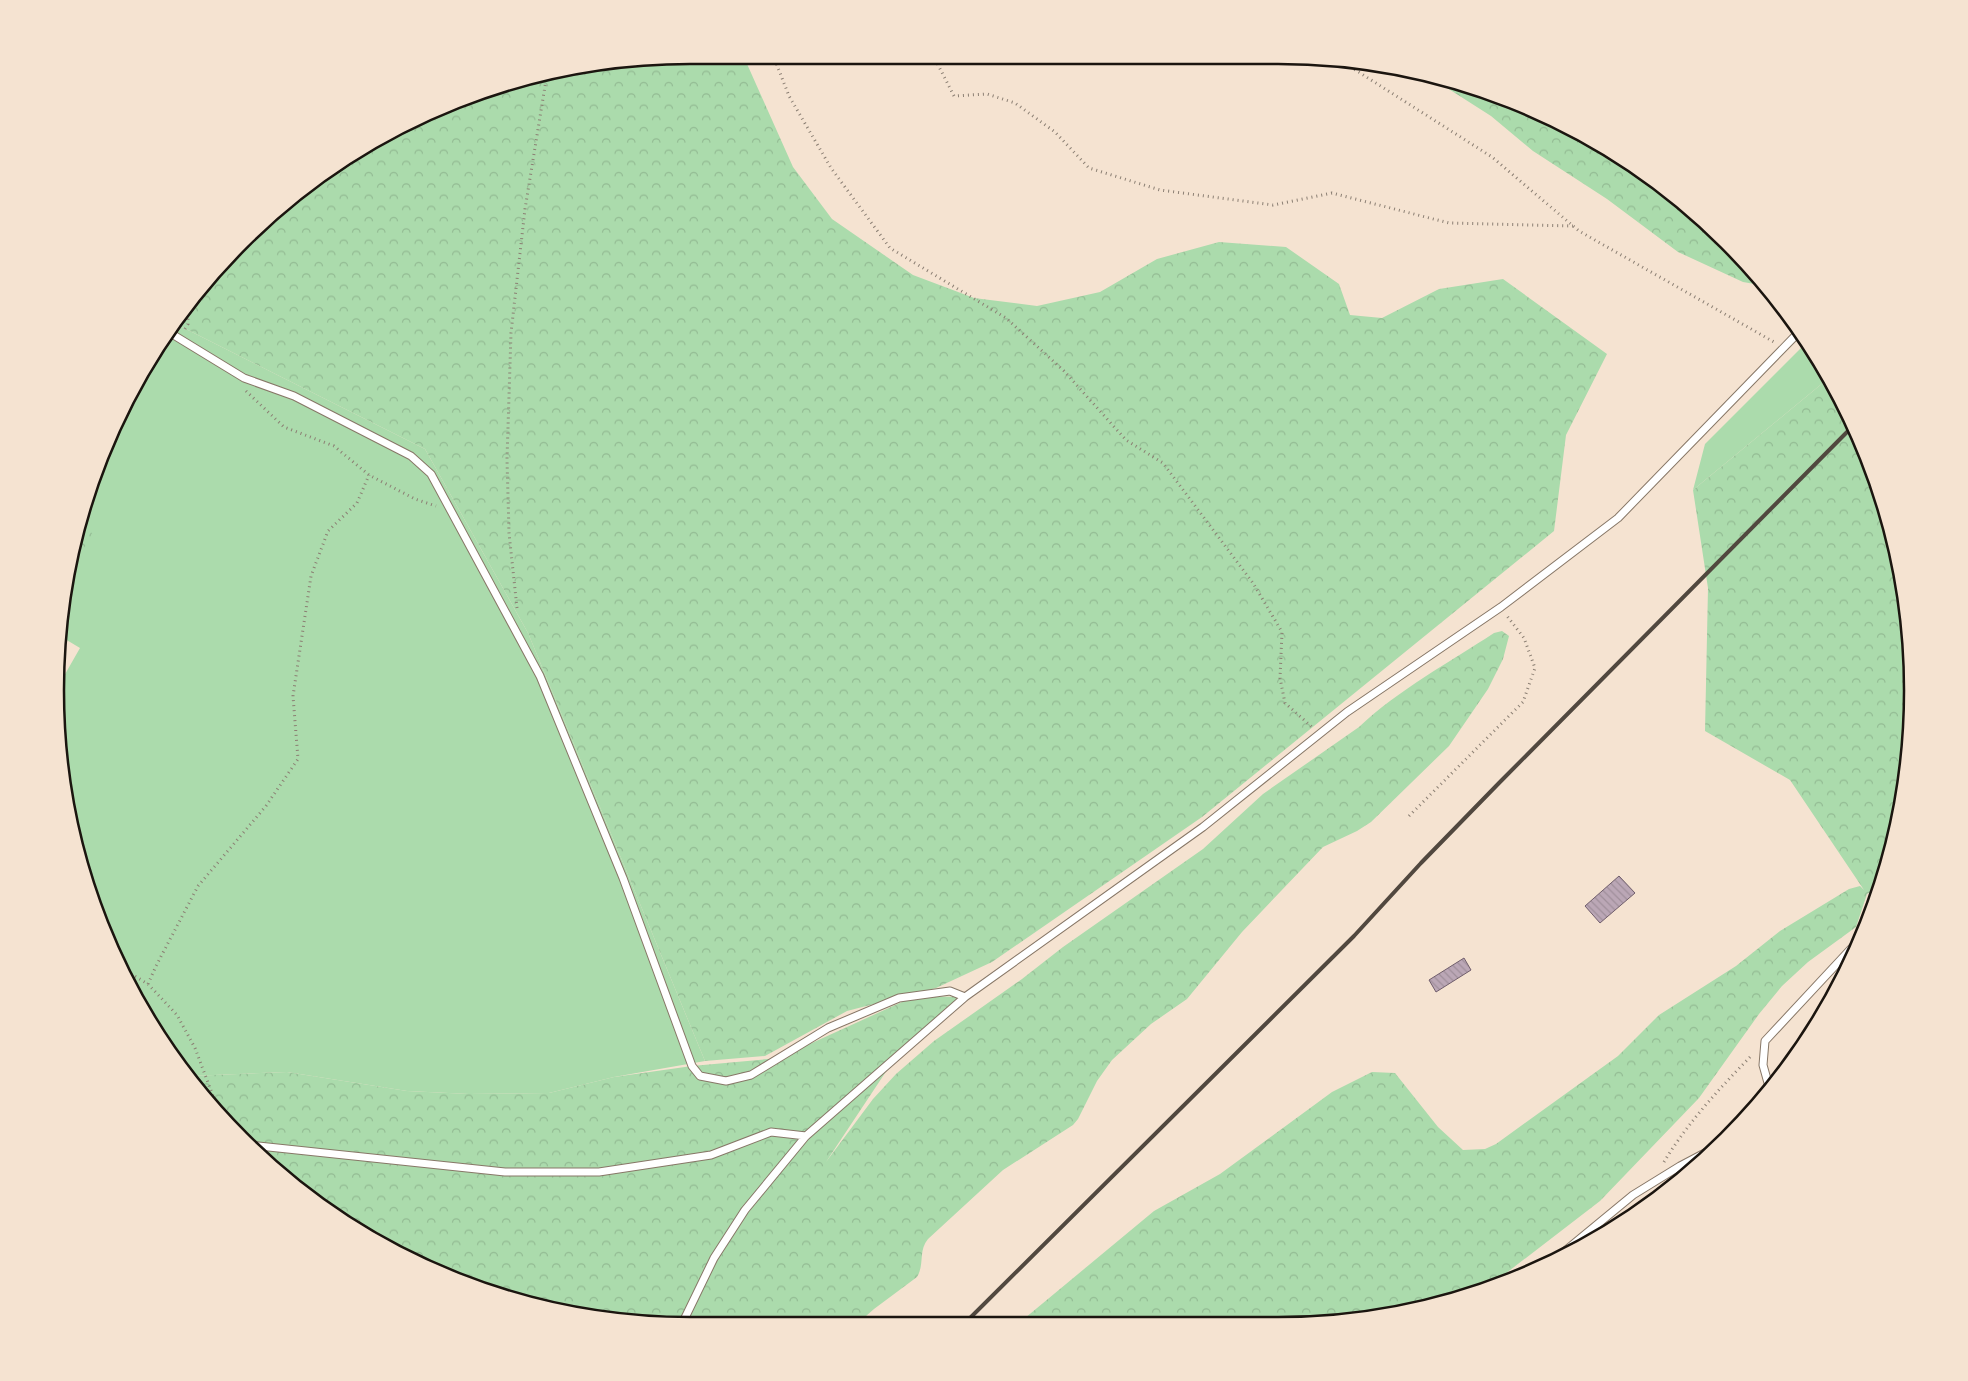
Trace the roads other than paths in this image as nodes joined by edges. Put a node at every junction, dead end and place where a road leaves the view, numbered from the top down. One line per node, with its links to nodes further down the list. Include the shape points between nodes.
1 (174, 335): 4 (lane, via 244,378 294,396 411,456 431,474 540,676 624,878 692,1066 700,1076 726,1081 751,1075 828,1028 899,998 950,991)
2 (1794, 336): 4 (lane, via 1618,518 1501,607 1347,712 1203,828)
3 (1846, 954): 5 (lane, via 1765,1041 1763,1065)
4 (965, 997): 6 (lane)
5 (1768, 1081)
6 (806, 1136): 7 (lane, via 771,1132 711,1155 599,1172 505,1172); 10 (lane, via 744,1210 714,1258)
7 (260, 1146)
8 (1695, 1158): 9 (lane, via 1633,1195)
9 (1578, 1240)
10 (685, 1317)

